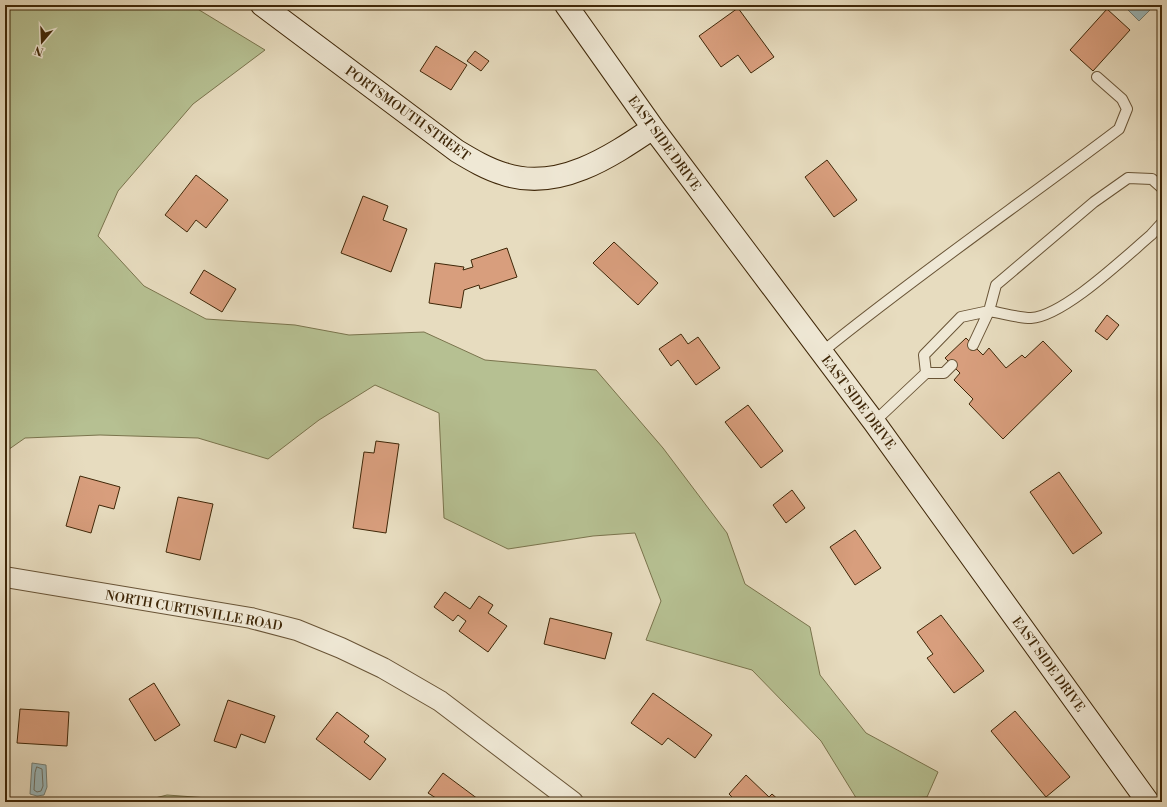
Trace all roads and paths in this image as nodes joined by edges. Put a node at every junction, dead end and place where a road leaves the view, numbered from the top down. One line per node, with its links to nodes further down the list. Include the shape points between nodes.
1 (262, 5): 4 (main road, PORTSMOUTH STREET, via 457,151 504,175 530,180 554,178 578,171 632,143)
2 (566, 5): 4 (main road, EAST SIDE DRIVE)
3 (1097, 77): 9 (lane, via 1122,99 1127,109 1118,129 1012,210 897,292)
4 (653, 128): 9 (main road, EAST SIDE DRIVE)
5 (1162, 188): 7 (lane, via 1152,178 1128,178 1094,202 996,285)
6 (1162, 223): 7 (lane, via 1073,300 1054,312 1032,318)
7 (989, 312): 8 (lane); 11 (lane, via 961,317 924,355)
8 (973, 345)
9 (822, 352): 12 (main road, EAST SIDE DRIVE)
10 (952, 365): 11 (lane, via 944,373)
11 (926, 373): 12 (lane)
12 (874, 422): 15 (main road, EAST SIDE DRIVE)
13 (5, 576): 14 (street, NORTH CURTISVILLE ROAD, via 251,618 297,630 383,668 440,701)
14 (573, 802)
15 (1148, 802)

